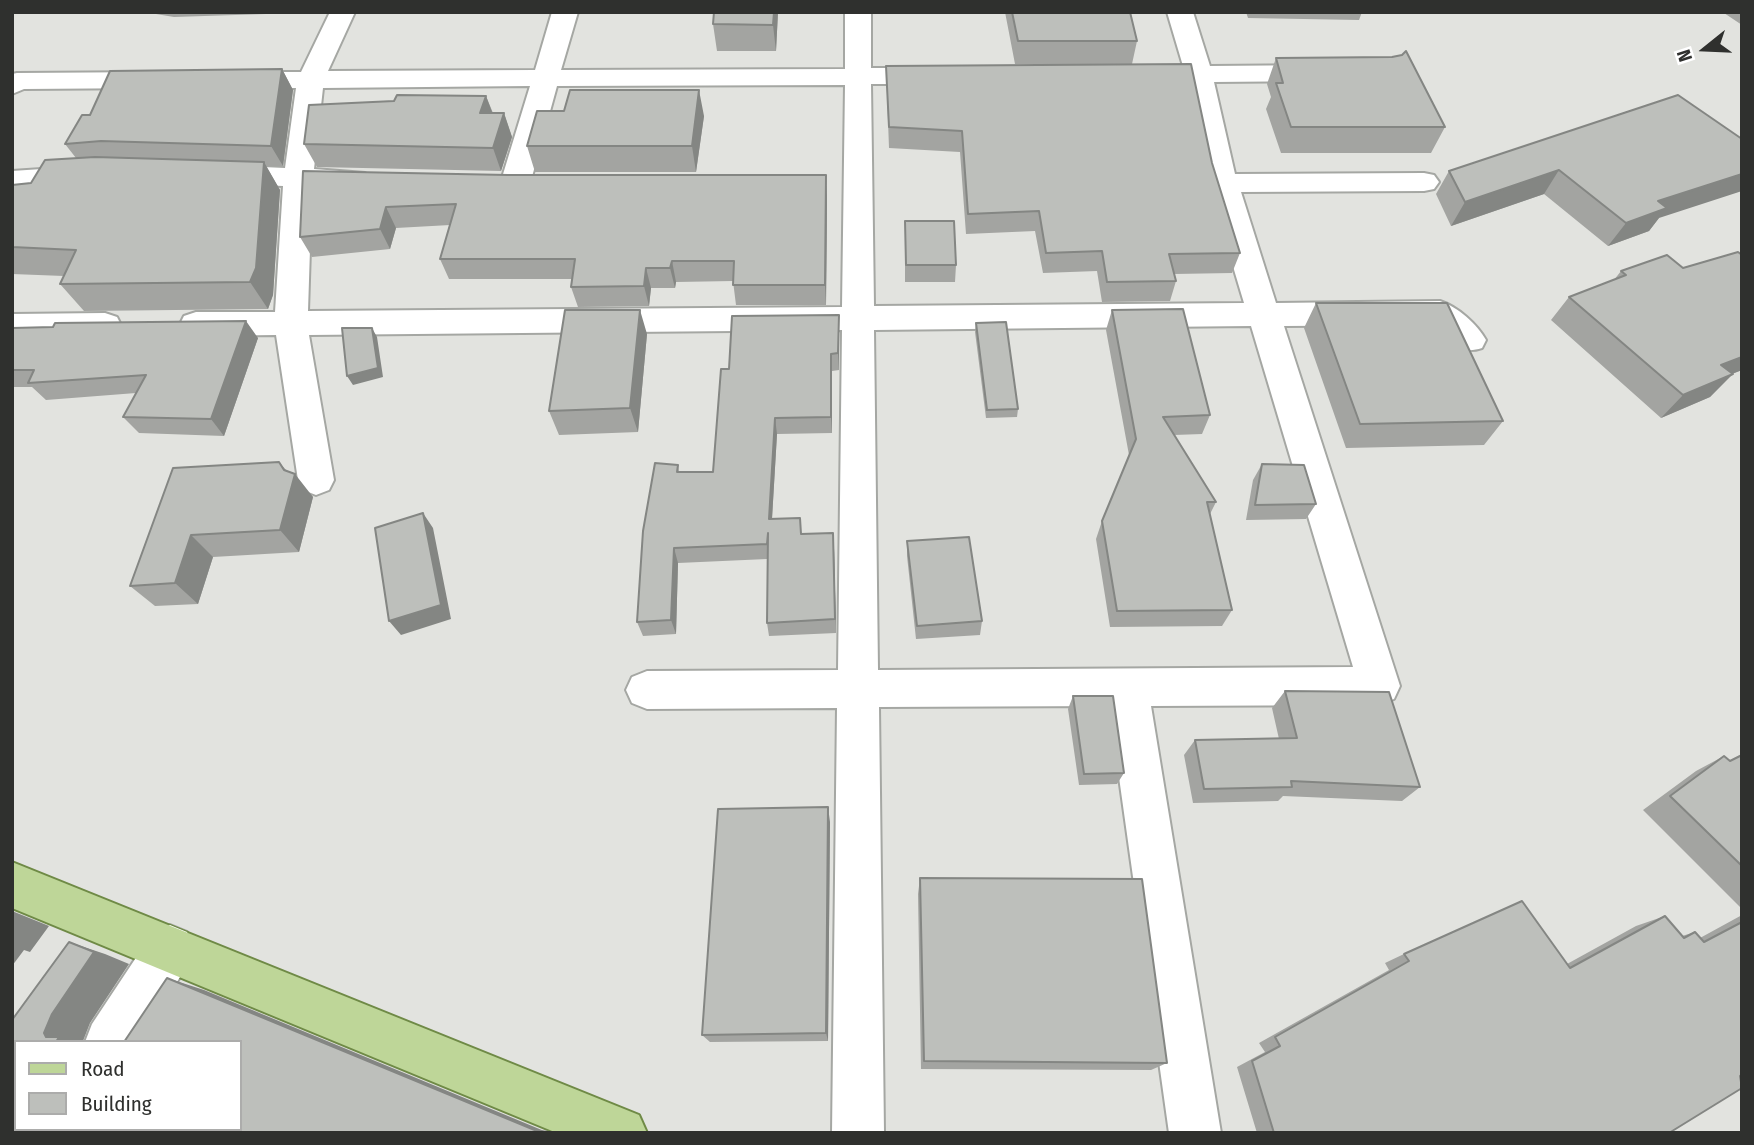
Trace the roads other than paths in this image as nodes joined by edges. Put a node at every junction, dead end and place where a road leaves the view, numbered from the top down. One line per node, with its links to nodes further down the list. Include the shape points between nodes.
1 (343, 12): 11 (street)
2 (565, 12): 10 (street)
3 (858, 12): 9 (street)
4 (1180, 12): 7 (street)
5 (1353, 73): 7 (street)
6 (1144, 74): 7 (street)
7 (1199, 74): 21 (street)
8 (967, 75): 9 (street)
9 (858, 76): 10 (street); 24 (street, via 844,184)
10 (546, 78): 11 (street); 22 (street)
11 (311, 79): 13 (street); 17 (street)
12 (177, 80): 14 (street, via 17,81)
13 (204, 80)
14 (12, 86)
15 (116, 173): 18 (street)
16 (193, 174): 17 (street)
17 (298, 179): 19 (street); 25 (street)
18 (12, 180)
19 (379, 181)
20 (1424, 182): 21 (street)
21 (1223, 183): 23 (street)
22 (516, 184)
23 (1263, 314): 24 (street); 27 (street, via 1440,313); 29 (street, via 1379,686)
24 (858, 318): 25 (street); 30 (street)
25 (291, 323): 26 (street); 28 (street)
26 (12, 326)
27 (1470, 340)
28 (316, 480)
29 (1127, 687): 30 (street); 37 (street)
30 (858, 688): 31 (street); 36 (street)
31 (647, 690)
32 (12, 885): 33 (main road)
33 (170, 949): 34 (street); 35 (main road)
34 (111, 1040)
35 (621, 1133)
36 (858, 1133)
37 (1195, 1133)

